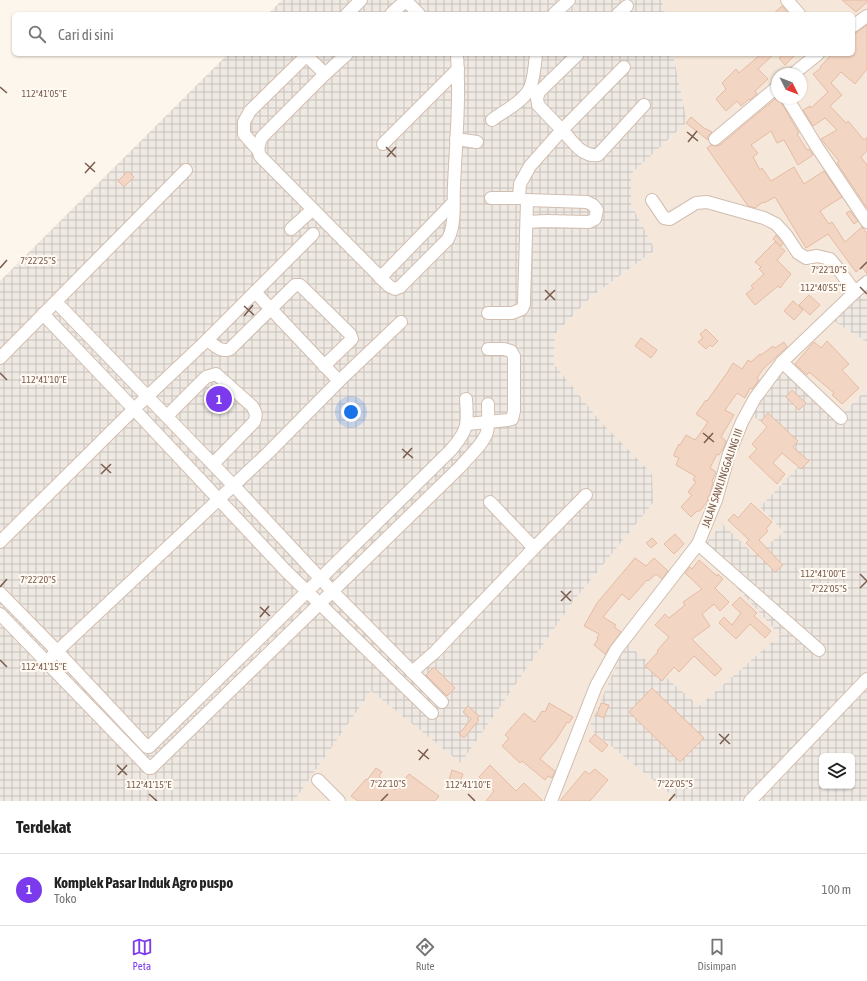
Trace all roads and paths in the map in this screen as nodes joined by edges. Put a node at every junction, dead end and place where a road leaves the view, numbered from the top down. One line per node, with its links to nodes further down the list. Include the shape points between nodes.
1 (361, 0): 5 (street)
2 (405, 0): 6 (street); 7 (street)
3 (569, 0): 8 (street)
4 (787, 0): 9 (street)
5 (350, 12)
6 (393, 12)
7 (417, 12)
8 (556, 12)
9 (797, 12)
10 (867, 16): 11 (street)
11 (855, 25)
12 (306, 56): 32 (street, via 250,111 244,122 244,134)
13 (308, 56): 22 (street)
14 (345, 56): 22 (street)
15 (457, 56): 21 (street)
16 (536, 56): 26 (street, via 529,89 520,100)
17 (576, 56): 27 (street, via 539,92 537,98 538,105)
18 (816, 56): 20 (street)
19 (624, 66): 27 (street)
20 (800, 68)
21 (458, 69): 28 (street); 31 (street)
22 (325, 74): 32 (street, via 262,137)
23 (771, 92): 29 (street)
24 (644, 104): 27 (street, via 598,155 592,156 582,152)
25 (791, 104): 40 (street)
26 (492, 120)
27 (562, 130): 35 (street, via 530,166 520,184)
28 (456, 139): 30 (street); 37 (street)
29 (715, 139)
30 (477, 142)
31 (383, 144)
32 (258, 150): 38 (street, via 260,156)
33 (186, 170): 47 (street)
34 (491, 198): 35 (street)
35 (528, 199): 39 (street); 39 (street, via 587,202 597,210 595,218 589,222)
36 (652, 200): 46 (street, via 664,218 670,219 696,203 707,202 764,218 776,224 798,253 806,258 818,256 830,259)
37 (453, 203): 43 (street); 43 (street, via 454,222 448,239 400,287 395,289)
38 (312, 210): 41 (street); 43 (street)
39 (533, 222): 49 (street, via 522,309 512,313)
40 (867, 222)
41 (291, 229)
42 (312, 234): 45 (street)
43 (380, 278)
44 (867, 282): 46 (street, JALAN SAWLINGGALING III)
45 (255, 292): 48 (street); 52 (street)
46 (855, 292): 55 (street, JALAN SAWLINGGALING III)
47 (56, 302): 50 (street); 58 (street)
48 (270, 309): 52 (street, via 230,349 221,350); 56 (street); 56 (street, via 296,285 300,285 350,334 350,341)
49 (488, 313)
50 (43, 314): 54 (street); 61 (street)
51 (401, 322): 57 (street)
52 (207, 340): 58 (street)
53 (488, 349): 64 (street, via 504,349 511,351 514,356 512,418)
54 (0, 358)
55 (782, 362): 63 (street); 72 (street, JALAN SAWLINGGALING III, via 755,398 742,422 729,454 716,500)
56 (324, 366): 57 (street)
57 (338, 381): 67 (street)
58 (148, 396): 61 (street); 62 (street)
59 (466, 399): 65 (street)
60 (488, 404): 64 (street)
61 (134, 409): 69 (street); 71 (street)
62 (167, 416): 66 (street); 66 (street, via 206,377 216,374 252,406 256,412 254,422)
63 (841, 418)
64 (488, 422): 65 (street); 76 (street, via 486,433 478,446 460,467)
65 (467, 424): 74 (street, via 462,436 451,450)
66 (213, 464): 67 (street)
67 (234, 484): 69 (street); 74 (street)
68 (586, 495): 73 (street)
69 (219, 499): 75 (street); 81 (street)
70 (490, 502): 73 (street)
71 (0, 542)
72 (698, 544): 80 (street); 89 (street, JALAN SAWLINGGALING III, via 616,650 596,686)
73 (534, 548): 83 (street, via 435,652)
74 (321, 578): 75 (street); 76 (street)
75 (306, 591): 78 (street); 81 (street, via 148,747)
76 (332, 591): 78 (street); 83 (street)
77 (0, 593): 81 (street)
78 (319, 604): 82 (street, via 150,768); 86 (street)
79 (0, 614): 82 (street)
80 (819, 650)
81 (57, 651): 82 (street)
82 (46, 662)
83 (412, 672): 85 (street)
84 (867, 679): 90 (street)
85 (442, 702)
86 (432, 713)
87 (318, 780): 88 (street)
88 (339, 801)
89 (551, 801)
90 (750, 801)

